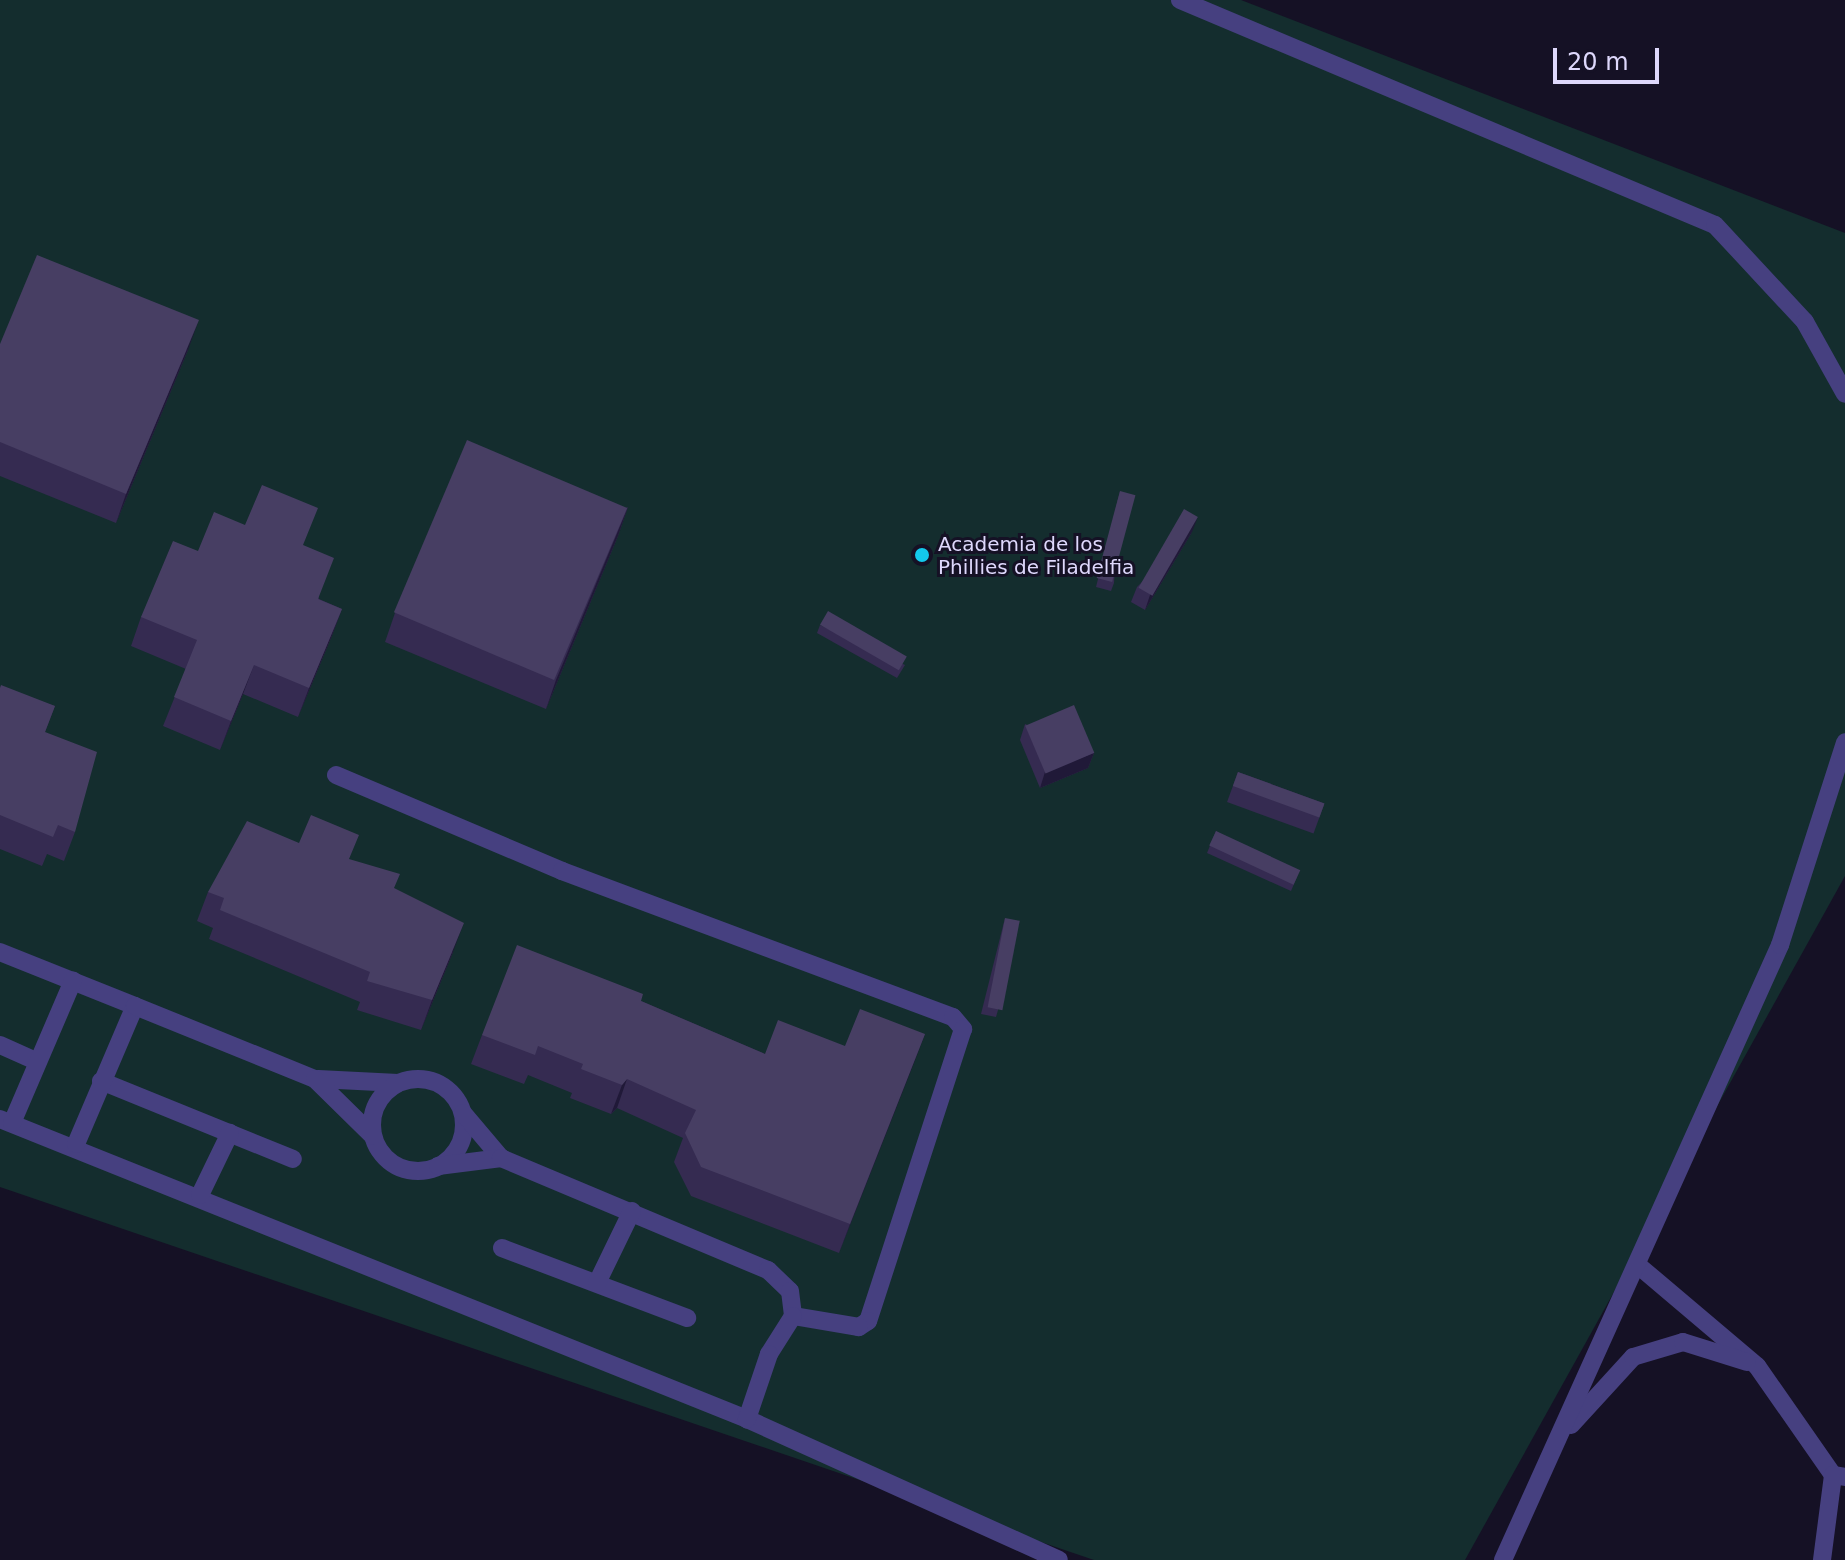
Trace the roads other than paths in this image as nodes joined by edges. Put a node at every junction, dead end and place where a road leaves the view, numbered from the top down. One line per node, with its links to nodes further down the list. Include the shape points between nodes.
1 (1180, 0): 2 (lane, via 1715,225 1805,322)
2 (1845, 394)
3 (1845, 742): 24 (lane, via 1780,945)
4 (336, 775): 26 (lane, via 562,871 953,1017 963,1029 868,1321 859,1327)
5 (0, 952): 6 (lane)
6 (73, 981): 7 (lane); 9 (lane)
7 (135, 1006): 10 (lane); 11 (lane)
8 (0, 1045): 9 (lane)
9 (36, 1061): 14 (lane)
10 (315, 1079): 12 (lane); 16 (lane)
11 (101, 1081): 15 (lane); 17 (lane)
12 (398, 1083): 13 (lane, via 445,1087); 16 (lane, via 376,1105)
13 (463, 1113): 18 (lane); 20 (lane, via 460,1144)
14 (6, 1121): 17 (lane)
15 (230, 1133): 19 (lane); 21 (lane)
16 (373, 1136): 20 (lane, via 391,1162)
17 (76, 1144): 21 (lane)
18 (501, 1158): 20 (lane); 22 (lane)
19 (293, 1159)
20 (438, 1166)
21 (200, 1195): 29 (lane)
22 (632, 1211): 25 (lane); 26 (lane, via 768,1270 790,1291)
23 (502, 1248): 25 (lane)
24 (1640, 1267): 28 (lane); 30 (lane)
25 (597, 1283): 27 (lane)
26 (793, 1316): 29 (lane, via 769,1354)
27 (687, 1318)
28 (1757, 1366): 30 (lane, via 1683,1342 1633,1357); 31 (lane)
29 (747, 1419): 32 (lane)
30 (1559, 1437): 33 (lane)
31 (1839, 1476): 34 (lane)
32 (1059, 1560)
33 (1503, 1560)
34 (1822, 1560)

